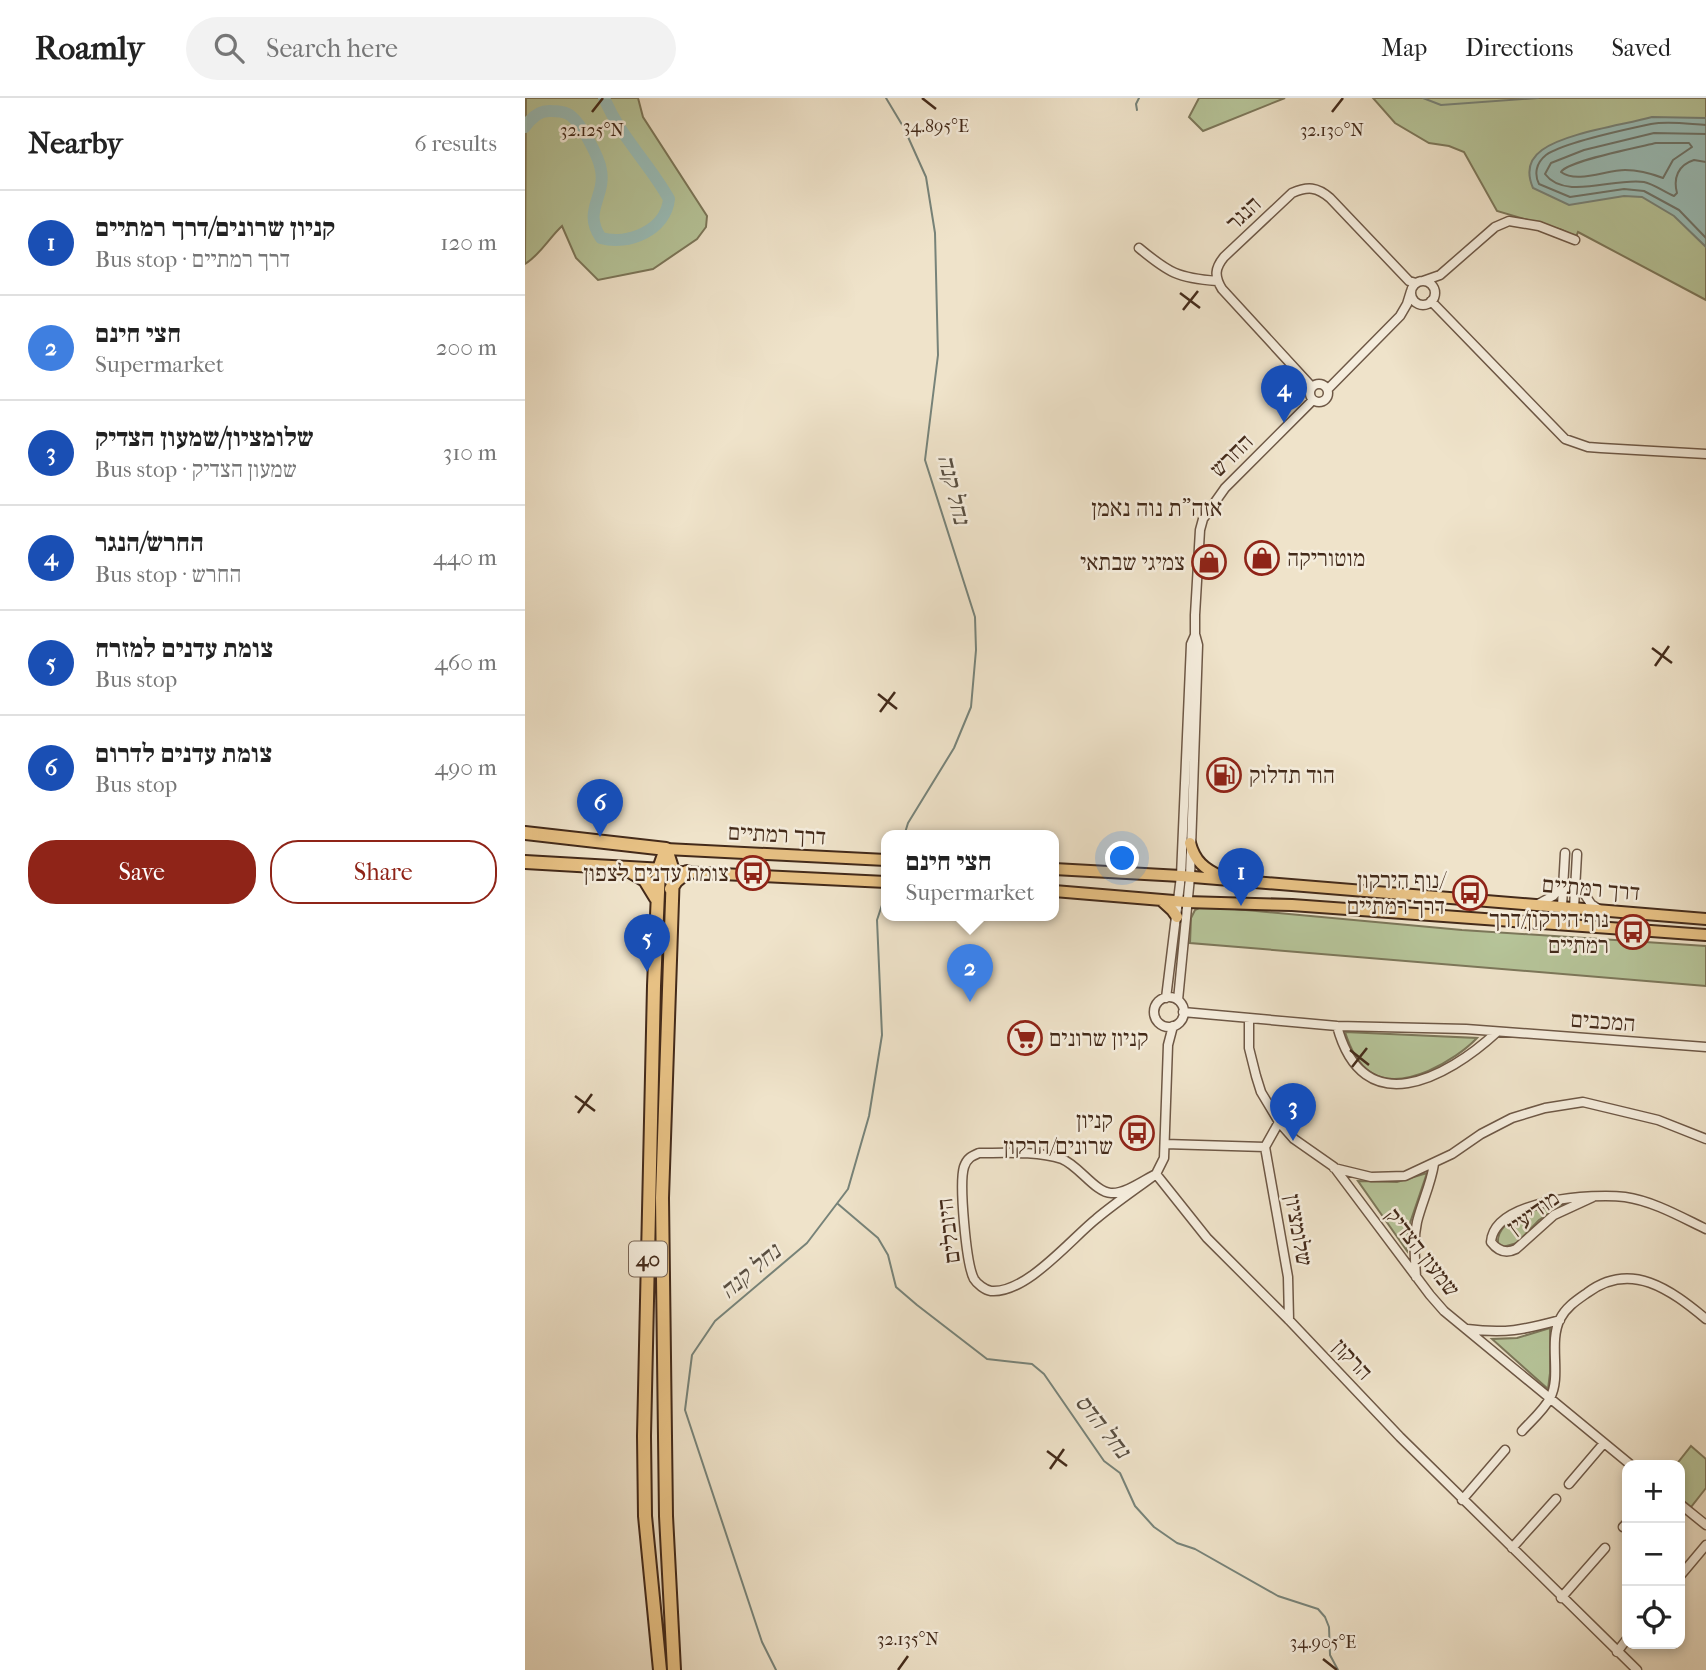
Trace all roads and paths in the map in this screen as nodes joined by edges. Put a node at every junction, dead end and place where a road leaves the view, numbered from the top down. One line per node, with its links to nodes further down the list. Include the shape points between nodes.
1 (1575, 240): 3 (street, via 1509,221 1495,227)
2 (1139, 248): 4 (street, via 1172,273)
3 (1440, 275): 5 (street); 6 (street)
4 (1217, 281): 5 (street, הנגר, via 1217,268 1224,257 1292,193 1310,187 1327,194); 9 (street)
5 (1417, 285): 6 (street, via 1430,284); 7 (street, via 1413,300); 8 (street)
6 (1434, 290): 7 (street)
7 (1427, 303): 8 (street); 12 (street, via 1565,439 1601,448)
8 (1399, 316): 10 (street)
9 (1313, 387): 10 (street, via 1322,384); 11 (street)
10 (1328, 389): 11 (street, via 1325,400)
11 (1313, 400): 13 (street, החרש, via 1205,514 1200,530)
12 (1706, 454)
13 (1195, 634): 15 (street, החרש, via 1195,791); 26 (street, החרש, via 1191,644)
14 (525, 833): 16 (highway)
15 (1190, 843): 26 (street, החרש); 28 (main road, via 1201,865)
16 (666, 849): 19 (main road, דרך רמתיים); 22 (highway, 40); 24 (highway, 40)
17 (1566, 853): 30 (street)
18 (1577, 854): 27 (street)
19 (881, 860)
20 (525, 862): 21 (highway)
21 (621, 868): 22 (highway); 39 (highway, via 645,880)
22 (659, 869): 24 (highway); 39 (highway, 40)
23 (1059, 869): 26 (main road, דרך רמתיים)
24 (673, 871): 25 (main road, דרך רמתיים); 31 (highway, 40)
25 (687, 872): 29 (main road, דרך רמתיים); 31 (highway)
26 (1185, 876): 28 (main road, דרך רמתיים); 34 (street)
27 (1576, 880): 38 (street); 40 (street, via 1591,904)
28 (1231, 881): 36 (main road, דרך רמתיים)
29 (881, 882)
30 (1563, 885): 36 (street); 37 (street)
31 (671, 889): 85 (highway, 40, via 662,1198 665,1503)
32 (1059, 891): 33 (main road, דרך רמתיים)
33 (1161, 900): 34 (main road, דרך רמתיים); 41 (main road)
34 (1182, 902): 35 (main road, דרך רמתיים); 41 (street)
35 (1198, 902): 41 (main road); 43 (main road, דרך רמתיים)
36 (1538, 904): 37 (main road, דרך רמתיים)
37 (1562, 906): 38 (main road, דרך רמתיים); 43 (street)
38 (1574, 908): 40 (main road, דרך רמתיים); 43 (street)
39 (658, 909): 84 (highway, 40, via 644,1436 645,1516)
40 (1603, 911): 42 (main road, דרך רמתיים)
41 (1181, 916): 45 (street); 46 (street)
42 (1706, 919)
43 (1568, 925): 44 (main road, דרך רמתיים)
44 (1706, 935)
45 (1165, 998): 46 (street); 49 (street, via 1154,1011 1156,1020)
46 (1178, 1000): 47 (street)
47 (1183, 1012): 48 (street, המכבים); 49 (street, via 1182,1019)
48 (1249, 1020): 50 (street, המכבים); 53 (street, שמעון הצדיק, via 1256,1076)
49 (1168, 1026): 55 (street)
50 (1337, 1026): 51 (street, המכבים); 51 (street, via 1343,1048 1360,1071 1370,1079 1395,1084 1450,1068)
51 (1497, 1032): 52 (street, המכבים)
52 (1706, 1047)
53 (1279, 1122): 56 (street); 58 (street, שמעון הצדיק, via 1310,1152)
54 (1706, 1139): 57 (street, via 1658,1120 1583,1102 1512,1118)
55 (1165, 1144): 56 (street); 59 (street)
56 (1265, 1147): 64 (street, שלומציון, via 1288,1277)
57 (1434, 1164): 58 (street, via 1405,1175 1371,1177); 62 (street, via 1413,1246)
58 (1334, 1167): 62 (street, שמעון הצדיק)
59 (1156, 1174): 59 (street, היובלים, via 1110,1194 1064,1160 1008,1153 970,1157 962,1182 974,1278 992,1291 1014,1286 1035,1274 1094,1220); 64 (street, הרקון, via 1207,1238)
60 (1593, 1198): 60 (street, מודיעין, via 1534,1204 1506,1220 1491,1241 1503,1251 1516,1250 1554,1215); 61 (street, מודיעין, via 1626,1197)
61 (1706, 1229)
62 (1416, 1277): 66 (street, שמעון הצדיק, via 1444,1311)
63 (1706, 1319): 65 (street, via 1654,1283 1619,1280 1599,1284)
64 (1289, 1320): 74 (street, הרקון)
65 (1560, 1320): 66 (street, via 1497,1333); 67 (street)
66 (1466, 1328): 67 (street, שמעון הצדיק)
67 (1551, 1398): 68 (street); 69 (street, שמעון הצדיק)
68 (1522, 1431)
69 (1604, 1443): 71 (street, שמעון הצדיק); 72 (street)
70 (1505, 1450): 74 (street)
71 (1625, 1460)
72 (1569, 1484)
73 (1556, 1499): 78 (street)
74 (1462, 1500): 78 (street, הרקון)
75 (1685, 1508): 76 (street)
76 (1706, 1525)
77 (1706, 1545): 80 (street)
78 (1512, 1548): 81 (street, הרקון)
79 (1605, 1548): 81 (street)
80 (1685, 1570)
81 (1562, 1598): 83 (street, הרקון)
82 (1622, 1646): 83 (street)
83 (1617, 1652): 86 (street, הרקון)
84 (660, 1670)
85 (674, 1670)
86 (1637, 1670)

